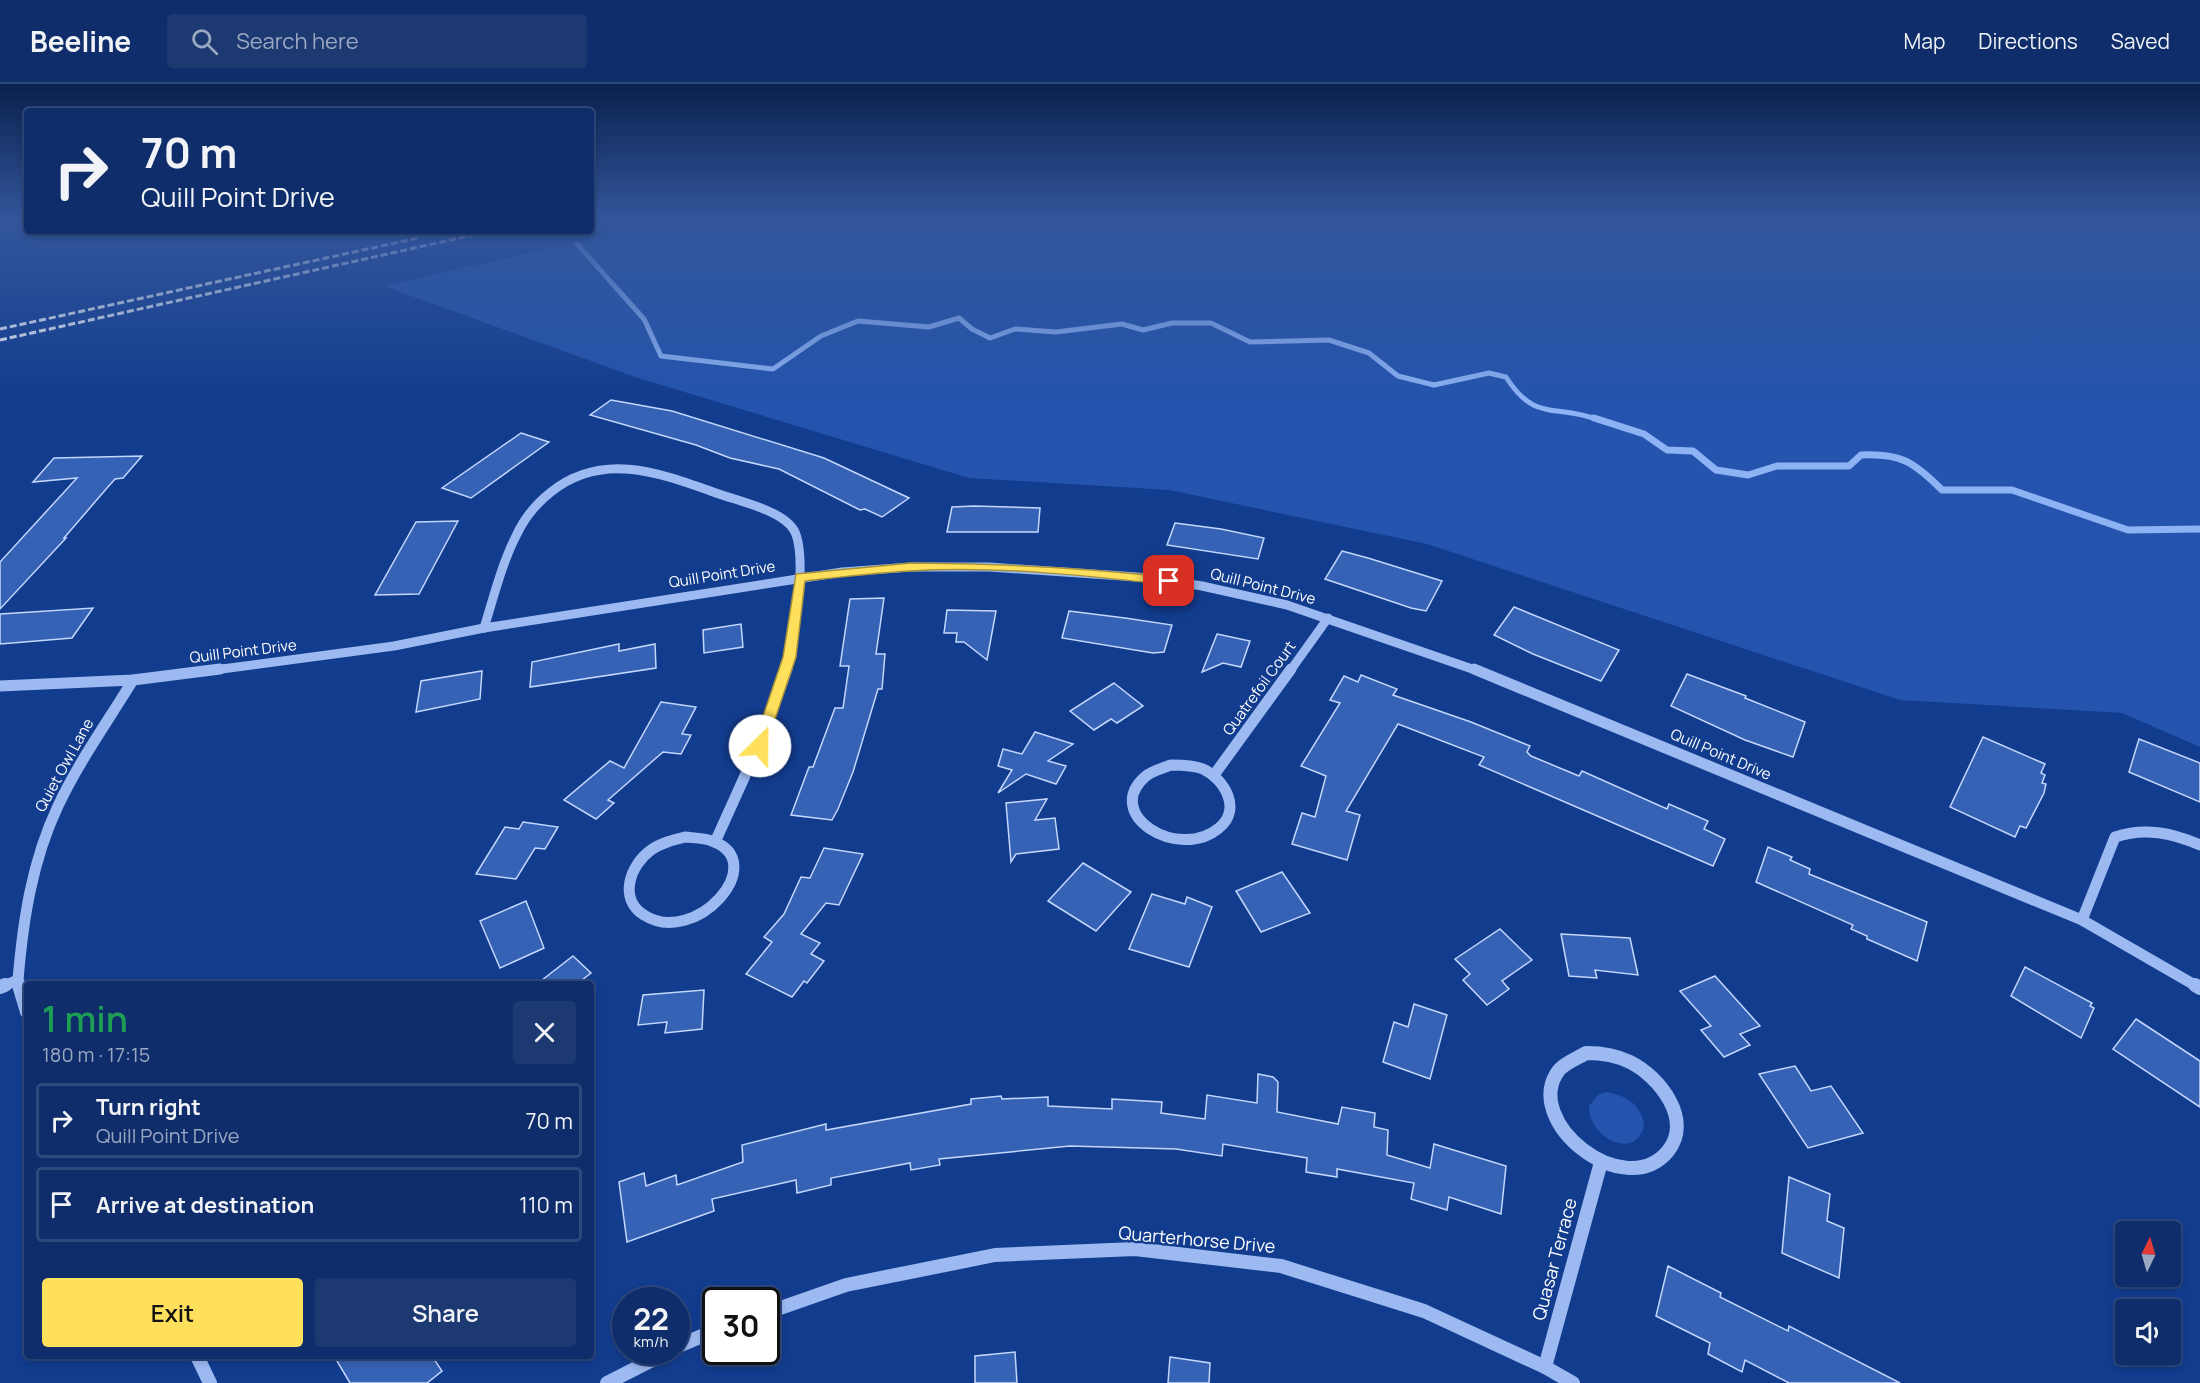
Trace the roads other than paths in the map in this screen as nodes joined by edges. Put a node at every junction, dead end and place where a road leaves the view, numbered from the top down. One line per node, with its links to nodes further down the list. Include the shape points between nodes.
1 (800, 577): 2 (street, Quill Point Drive, via 911,567 1091,572 1202,586); 3 (street, Quill Point Drive); 3 (street, via 795,531 769,511 648,473 602,468 568,480 524,521); 7 (street, via 790,657 768,729)
2 (1328, 618): 6 (street, Quatrefoil Court); 9 (street, Quill Point Drive, via 1449,659)
3 (484, 628): 4 (street, Quill Point Drive, via 394,646)
4 (133, 680): 5 (street, Quill Point Drive); 10 (street, Quiet Owl Lane, via 55,815 37,862 23,919)
5 (0, 686)
6 (1214, 775): 6 (street, via 1186,765 1151,772 1136,785 1132,796 1137,820 1147,830 1168,839 1192,841 1207,837 1228,819 1231,808 1227,790)
7 (716, 840): 7 (street, via 734,858 736,871 724,898 695,917 661,922 635,909 628,898 627,885 641,859 654,848 685,837)
8 (2200, 846): 9 (street, via 2179,835 2153,832 2127,832 2115,837)
9 (2082, 920): 12 (street, Quill Point Drive)
10 (18, 980): 11 (street); 13 (street, Quiet Owl Lane)
11 (0, 987)
12 (2200, 988)
13 (24, 1001)
14 (1601, 1162): 14 (street, via 1632,1168 1658,1162 1677,1135 1677,1118 1670,1099 1643,1069 1605,1053 1586,1053 1558,1069 1551,1083 1550,1100 1566,1136); 18 (street, Quasar Terrace)
15 (780, 1308): 18 (street, Quarterhorse Drive, via 846,1285 995,1255 1135,1249 1281,1266 1424,1311)
16 (198, 1359): 19 (street)
17 (642, 1365): 20 (street)
18 (1545, 1367): 21 (street, Quarterhorse Drive)
19 (210, 1383)
20 (607, 1383)
21 (1573, 1383)

